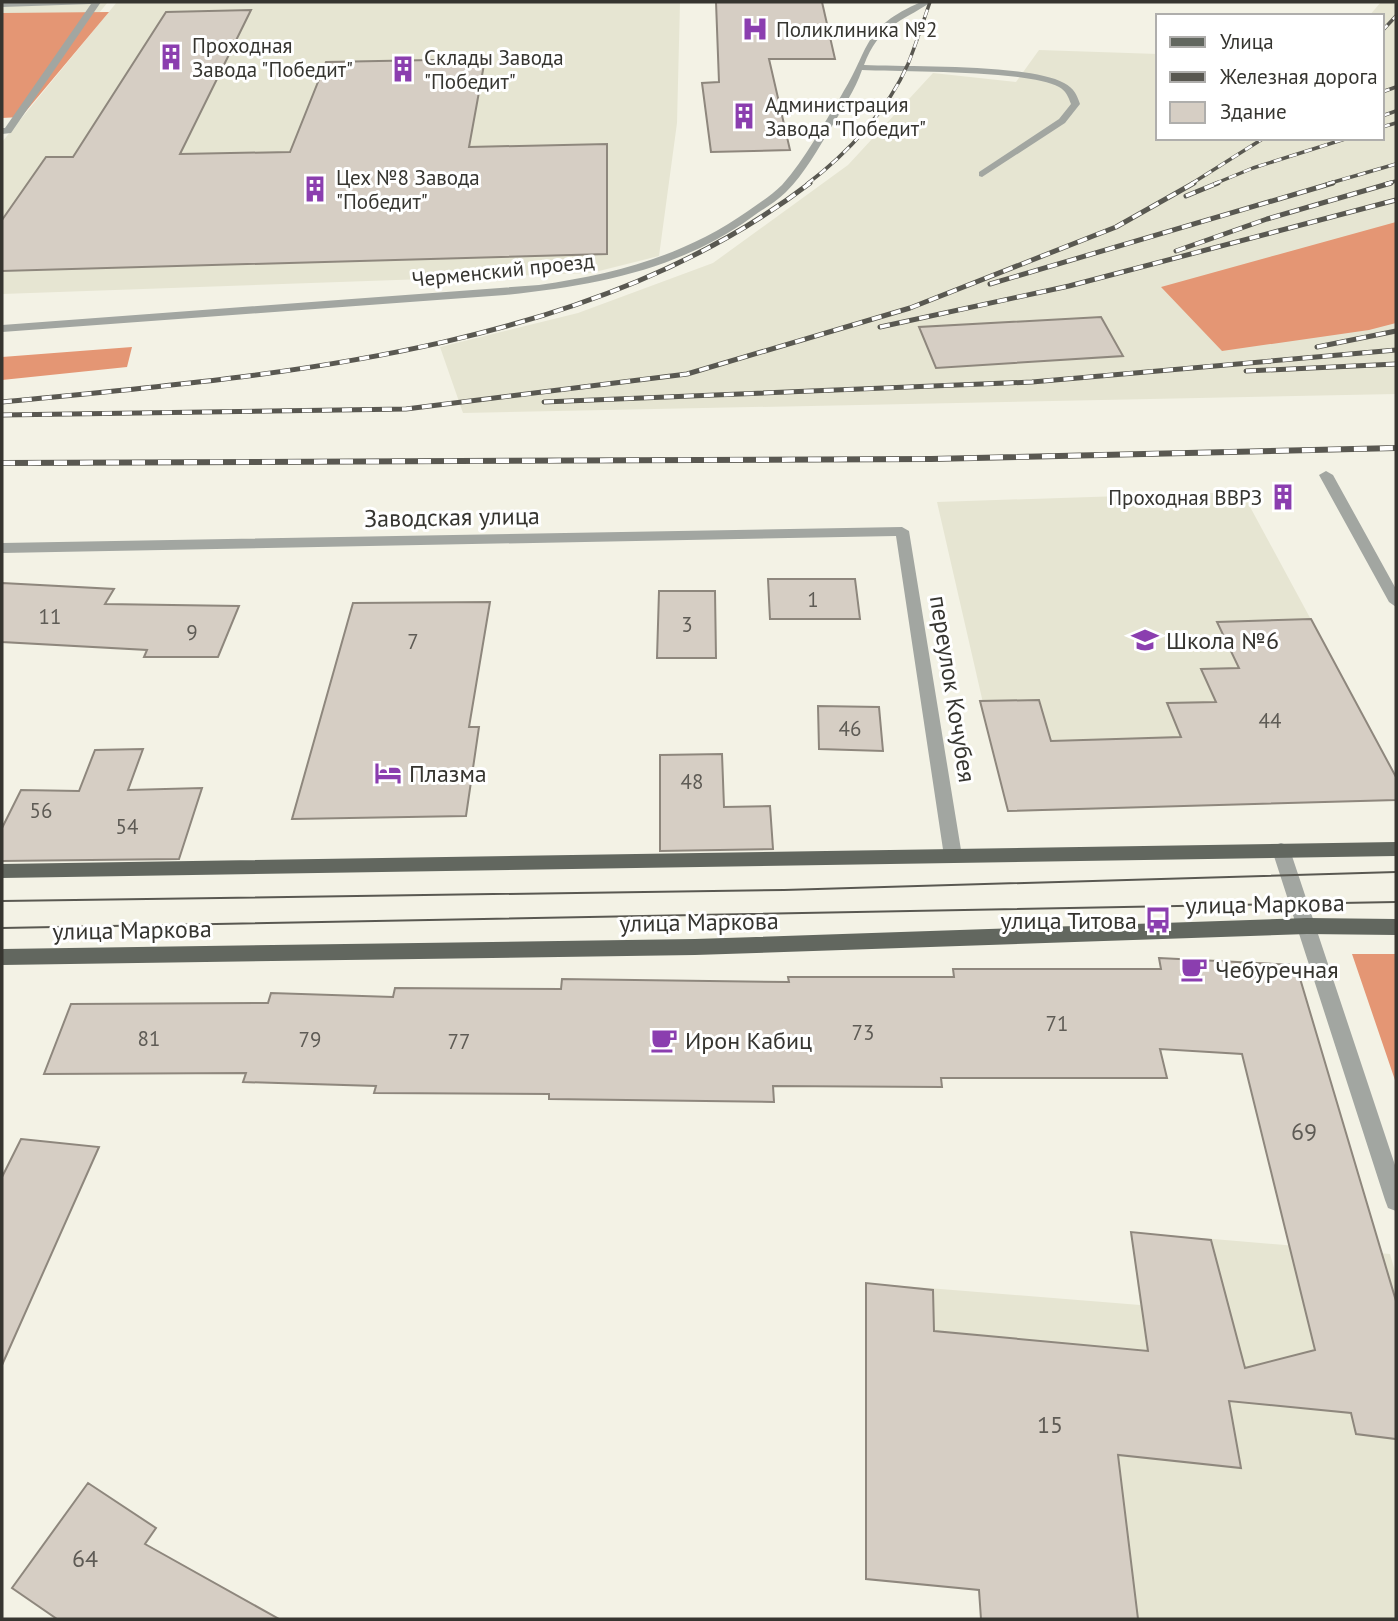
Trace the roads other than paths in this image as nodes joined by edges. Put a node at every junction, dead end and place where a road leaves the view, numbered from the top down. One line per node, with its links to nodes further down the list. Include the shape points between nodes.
1 (98, 2): 3 (street); 5 (street)
2 (927, 2): 4 (street, Черменский проезд, via 895,15 877,34)
3 (2, 5)
4 (860, 67): 6 (street, via 1022,75 1060,84 1071,92 1076,104 1062,121); 7 (street, Черменский проезд, via 786,186 736,226 692,249 621,276 505,292)
5 (4, 134)
6 (982, 174)
7 (2, 329)
8 (1326, 475): 11 (street)
9 (902, 531): 10 (street, Заводская улица); 14 (street, переулок Кочубея)
10 (2, 548)
11 (1396, 602)
12 (1396, 849): 13 (main road)
13 (1281, 850): 14 (main road); 16 (street)
14 (953, 856): 15 (main road)
15 (2, 871)
16 (1307, 926): 17 (main road, улица Маркова); 18 (main road, улица Маркова, via 695,947); 19 (street)
17 (1396, 927)
18 (2, 957)
19 (1396, 1200)

